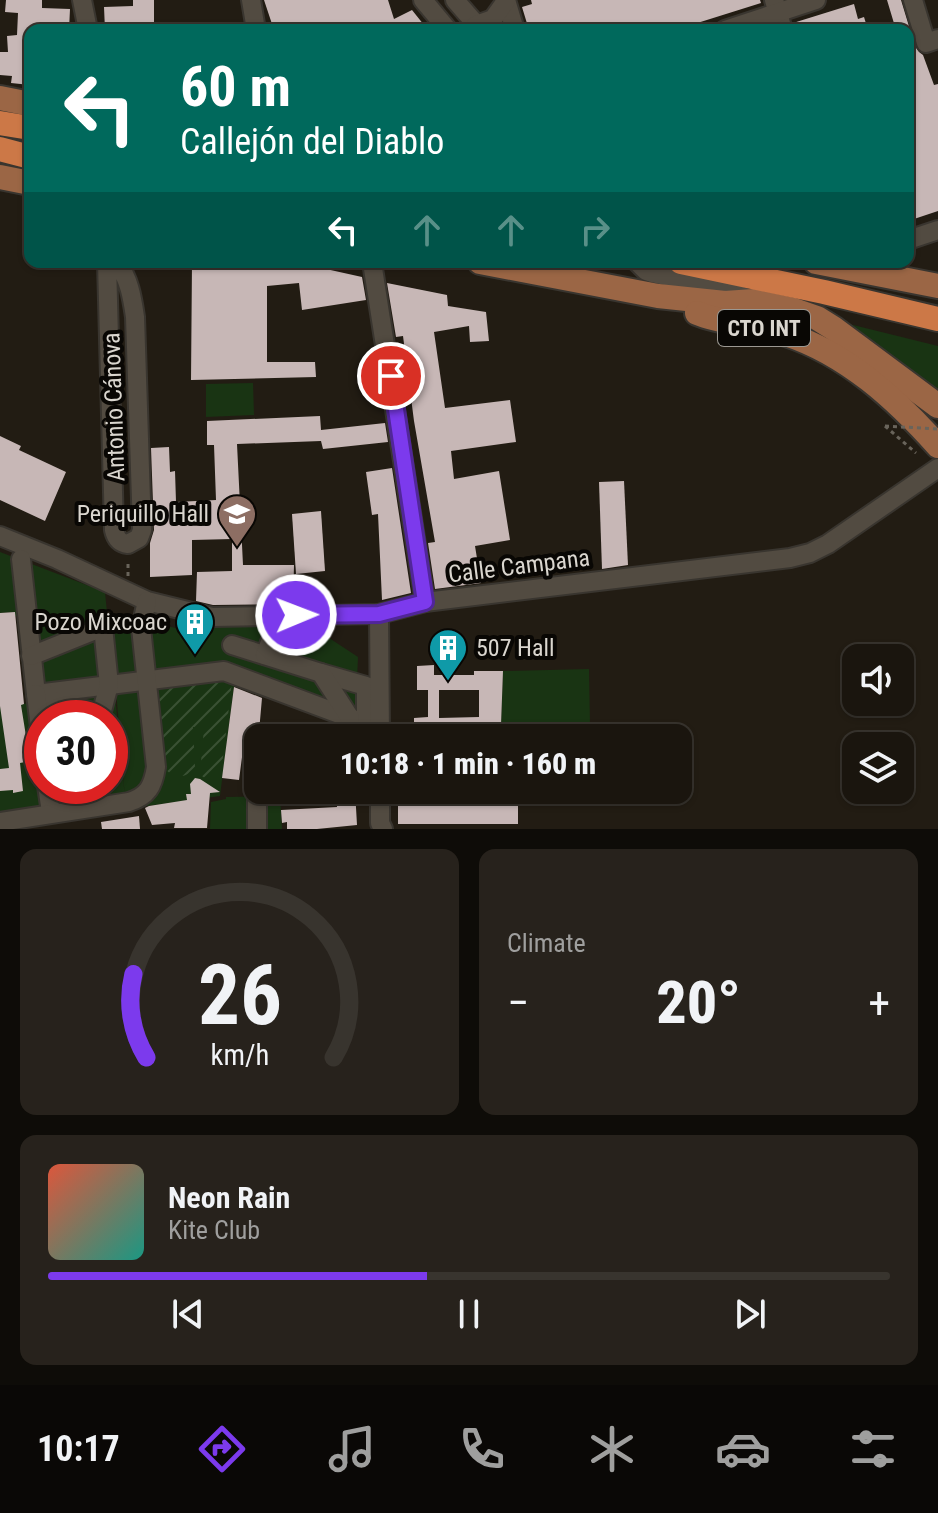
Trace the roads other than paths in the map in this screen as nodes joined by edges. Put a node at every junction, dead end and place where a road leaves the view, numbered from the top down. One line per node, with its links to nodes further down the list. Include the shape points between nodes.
1 (82, 0): 9 (street)
2 (251, 0): 10 (street)
3 (423, 0): 11 (street)
4 (455, 0): 12 (street)
5 (816, 0): 8 (street)
6 (913, 0): 16 (street, via 926,43)
7 (506, 1): 13 (street); 14 (street)
8 (778, 14): 15 (street)
9 (87, 24)
10 (255, 24)
11 (443, 24)
12 (475, 24)
13 (484, 24)
14 (513, 24)
15 (745, 24)
16 (938, 39)
17 (0, 98): 18 (main road)
18 (24, 103)
19 (0, 123): 20 (highway)
20 (24, 127)
21 (0, 149): 22 (highway)
22 (24, 155)
23 (0, 177): 24 (main road)
24 (24, 182)
25 (938, 230): 26 (street)
26 (914, 238)
27 (107, 268): 28 (street, Antonio Cánova, via 114,530 117,539 128,544 137,541 142,530 135,317)
28 (121, 268)
29 (373, 268): 44 (street)
30 (511, 268): 35 (main road, CTO INT)
31 (643, 268): 36 (street)
32 (710, 268): 37 (highway, CTO INT)
33 (873, 268): 34 (main road)
34 (938, 286)
35 (658, 296): 36 (main road, CTO INT); 39 (main road, CTO INT, via 705,316 785,333 829,353 909,416)
36 (754, 301): 38 (main road, CTO INT, via 825,323)
37 (938, 319)
38 (938, 406)
39 (927, 450)
40 (938, 468): 44 (street, Calle Campana, via 810,553)
41 (0, 536): 43 (street, Calle Campana)
42 (21, 559): 50 (street)
43 (147, 601): 46 (street, Calle Campana, via 212,617); 53 (street, via 141,628)
44 (425, 602): 45 (street, Calle Campana)
45 (379, 614): 46 (street, Calle Campana); 61 (street)
46 (241, 616): 48 (street)
47 (276, 627): 49 (street)
48 (232, 645): 49 (street); 51 (street)
49 (265, 655): 52 (street)
50 (31, 656): 54 (street, via 103,627); 55 (street)
51 (224, 671): 53 (street); 59 (street)
52 (321, 673): 60 (street); 62 (street, via 366,686)
53 (147, 680): 54 (street); 65 (street, via 156,767 147,793 129,802)
54 (109, 685): 55 (street); 58 (street)
55 (40, 694): 56 (street); 57 (street)
56 (40, 700)
57 (47, 700)
58 (105, 700)
59 (358, 724)
60 (364, 724)
61 (366, 724)
62 (366, 724)
63 (257, 804): 66 (street)
64 (380, 804): 67 (street)
65 (0, 822)
66 (257, 829)
67 (383, 829)

